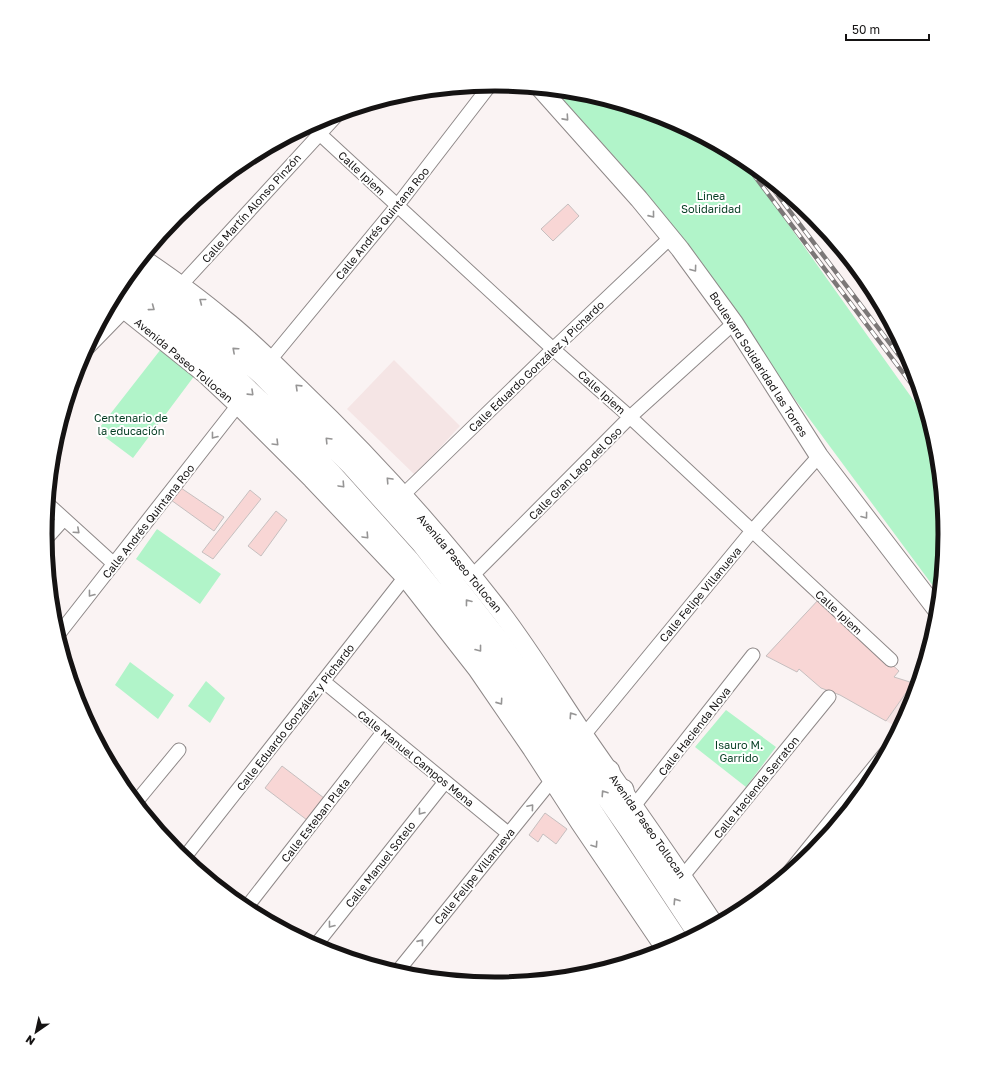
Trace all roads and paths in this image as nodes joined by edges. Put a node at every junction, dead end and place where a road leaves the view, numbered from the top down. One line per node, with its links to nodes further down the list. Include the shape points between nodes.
1 (485, 91): 5 (street, Calle Andrés Quintana Roo)
2 (546, 94): 6 (main road, Boulevard Solidaridad las Torres, one-way to 6, via 639,199)
3 (315, 129): 5 (street, Calle Ipiem)
4 (314, 130): 9 (street, Calle Martín Alonso Pinzón)
5 (397, 206): 14 (street, Calle Ipiem); 15 (street, Calle Andrés Quintana Roo)
6 (670, 238): 13 (main road, Boulevard Solidaridad las Torres, one-way to 13); 14 (street, Calle Eduardo González y Pichardo)
7 (146, 261): 9 (main road, Avenida Paseo Tollocan)
8 (136, 276): 35 (highway, Avenida Paseo Tollocan, one-way to 8, via 427,549 351,464 262,374 221,338)
9 (181, 285): 15 (main road, Avenida Paseo Tollocan, one-way to 9, via 226,320)
10 (125, 291): 33 (highway, Avenida Paseo Tollocan, one-way to 33, via 150,306 234,377 331,474 409,560)
11 (118, 306): 12 (street); 16 (main road, Avenida Paseo Tollocan, via 205,374)
12 (105, 323)
13 (734, 324): 17 (street, Calle Gran Lago del Oso); 18 (main road, Boulevard Solidaridad las Torres)
14 (553, 349): 17 (street, Calle Ipiem); 19 (street, Calle Eduardo González y Pichardo)
15 (270, 360): 19 (main road, Avenida Paseo Tollocan, one-way to 15, via 339,427)
16 (238, 405): 24 (street, Calle Andrés Quintana Roo, one-way to 24); 25 (main road, Avenida Paseo Tollocan, one-way to 25)
17 (630, 417): 22 (street, Calle Ipiem); 26 (street, Calle Gran Lago del Oso)
18 (819, 456): 22 (street, Calle Felipe Villanueva); 27 (main road, Boulevard Solidaridad las Torres, one-way to 27)
19 (403, 495): 26 (main road, Avenida Paseo Tollocan)
20 (53, 509): 21 (street)
21 (64, 520): 23 (street); 24 (street, one-way to 24)
22 (752, 531): 30 (street, Calle Ipiem); 35 (street, Calle Felipe Villanueva)
23 (52, 533)
24 (114, 564): 28 (street, Calle Andrés Quintana Roo, one-way to 28)
25 (405, 576): 31 (street, Calle Eduardo González y Pichardo); 36 (main road, Avenida Paseo Tollocan, one-way to 36, via 477,668)
26 (472, 576): 35 (main road, Avenida Paseo Tollocan, one-way to 26, via 521,639)
27 (932, 603)
28 (63, 630)
29 (753, 655): 42 (street, Calle Hacienda Nova)
30 (891, 660)
31 (323, 681): 34 (street, Calle Manuel Campos Mena); 49 (street, Calle Eduardo González y Pichardo)
32 (828, 697): 50 (street, Calle Hacienda Serraton)
33 (524, 710): 36 (highway); 45 (highway, Avenida Paseo Tollocan)
34 (384, 731): 40 (street, Calle Manuel Campos Mena); 51 (street, Calle Esteban Plata)
35 (579, 741): 38 (highway); 46 (highway, Avenida Paseo Tollocan, one-way to 35)
36 (532, 749): 39 (main road, Avenida Paseo Tollocan)
37 (179, 750): 41 (street)
38 (610, 771): 42 (main road, Avenida Paseo Tollocan)
39 (552, 780): 44 (main road, Avenida Paseo Tollocan); 48 (street, Calle Felipe Villanueva, one-way to 39)
40 (445, 782): 48 (street, Calle Manuel Campos Mena); 55 (street, Calle Manuel Sotelo, one-way to 55)
41 (140, 798)
42 (629, 798): 46 (highway); 50 (main road, Avenida Paseo Tollocan)
43 (848, 801): 47 (street)
44 (568, 804): 45 (highway); 56 (main road, Avenida Paseo Tollocan, one-way to 56)
45 (602, 826): 54 (highway, Avenida Paseo Tollocan)
46 (630, 830): 53 (highway, Avenida Paseo Tollocan, one-way to 46)
47 (823, 832)
48 (509, 834): 57 (street, Calle Felipe Villanueva, one-way to 48)
49 (188, 853)
50 (683, 876): 52 (main road, Avenida Paseo Tollocan)
51 (250, 903)
52 (712, 920)
53 (695, 929)
54 (676, 938)
55 (319, 940)
56 (662, 944)
57 (402, 966)

